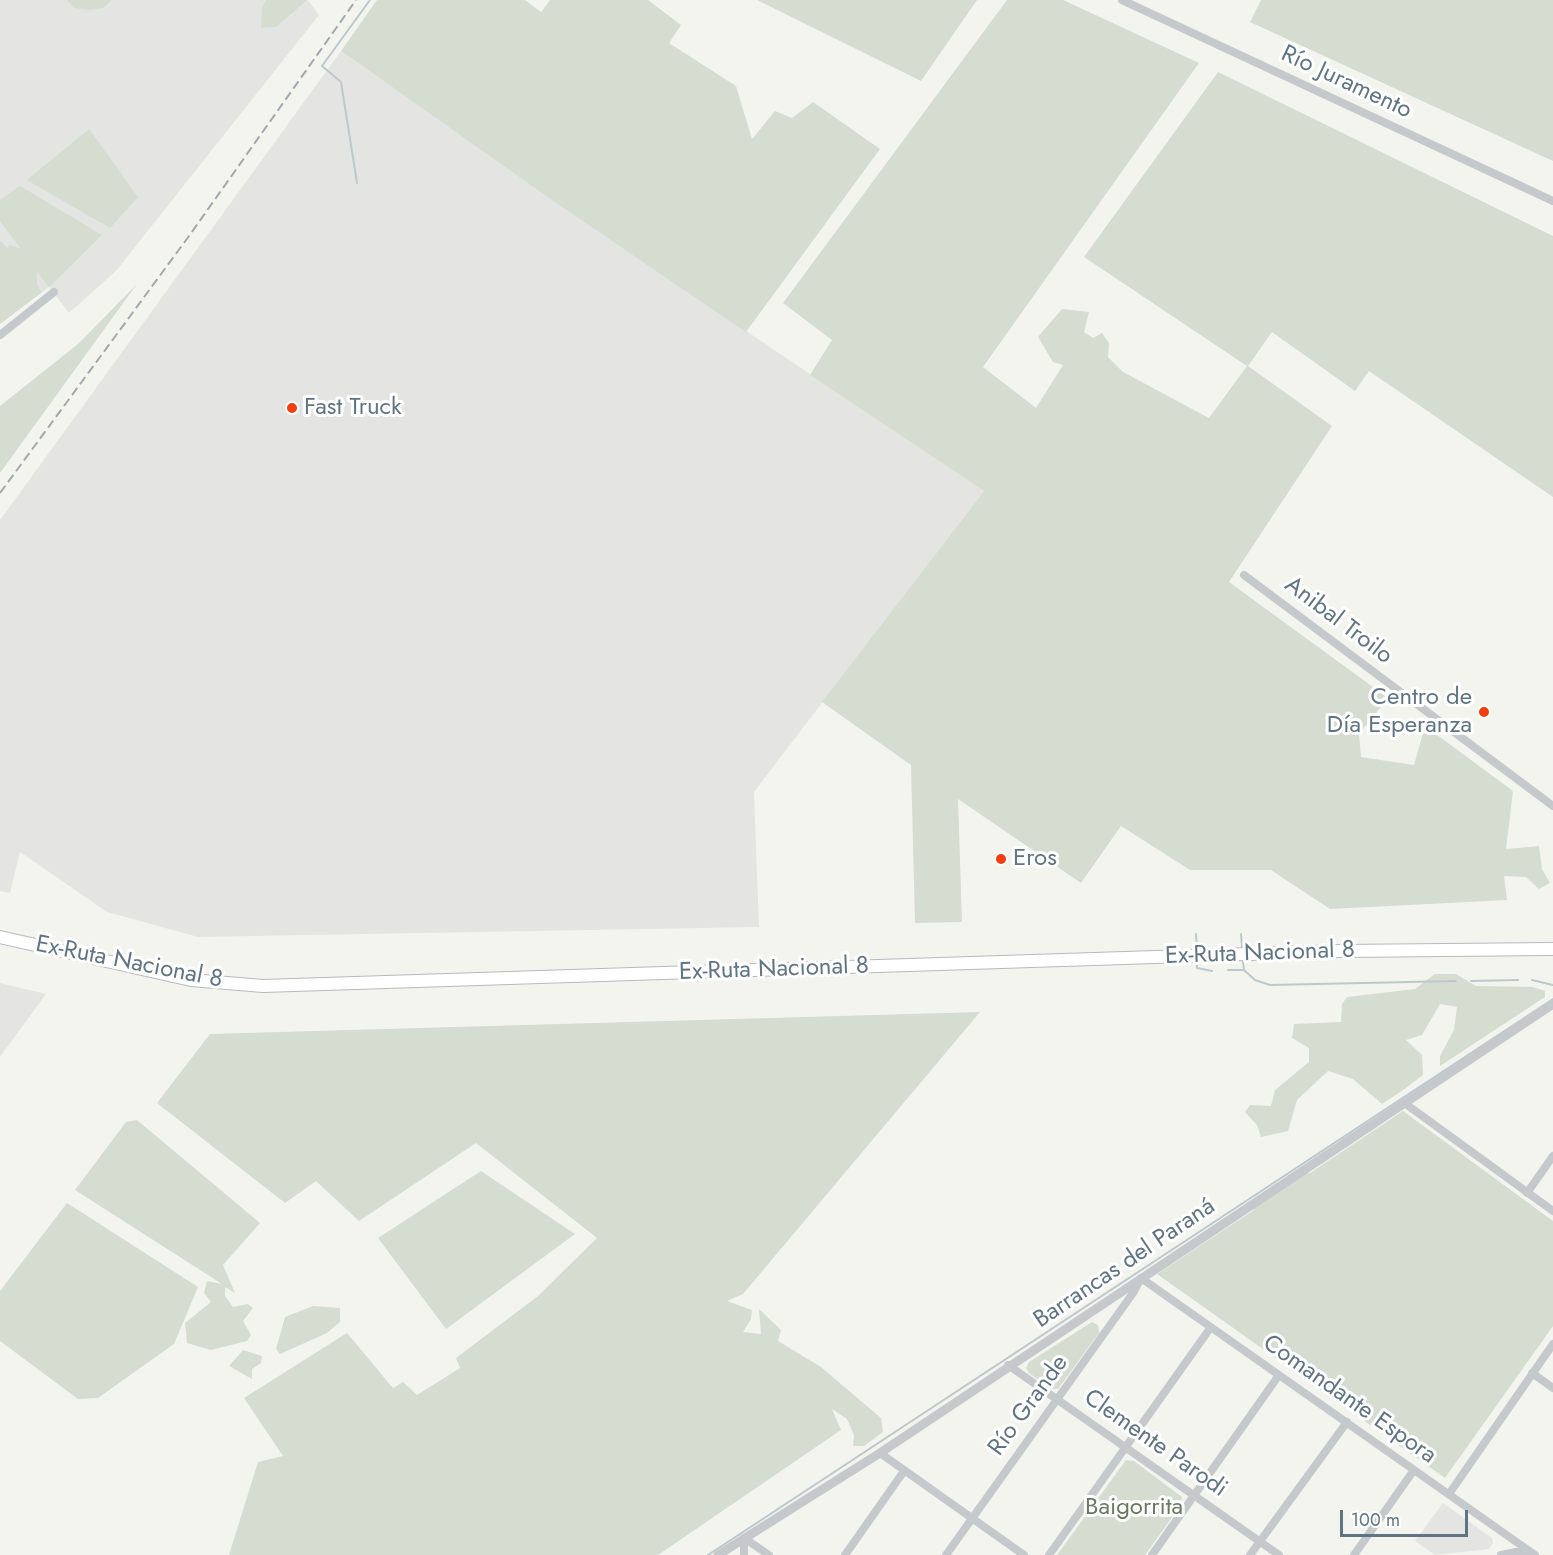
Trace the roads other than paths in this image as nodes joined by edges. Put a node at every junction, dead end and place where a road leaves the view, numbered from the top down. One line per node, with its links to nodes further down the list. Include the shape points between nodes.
1 (1122, 0): 2 (street, Río Juramento)
2 (1553, 201)
3 (54, 292): 4 (street)
4 (0, 335)
5 (1244, 575): 6 (street, Anibal Troilo)
6 (1553, 806)
7 (0, 937): 8 (main road, Ex-Ruta Nacional 8, via 191,980 263,986 1340,951)
8 (1553, 949)
9 (1553, 1004): 10 (street, Barrancas del Paraná)
10 (1403, 1102): 12 (street); 14 (street, Barrancas del Paraná)
11 (1553, 1156): 12 (street)
12 (1527, 1193): 13 (street)
13 (1553, 1211)
14 (1141, 1278): 15 (street, Comandante Espora); 17 (street, Barrancas del Paraná); 21 (street, Río Grande)
15 (1211, 1327): 19 (street, Comandante Espora); 23 (street)
16 (1553, 1344): 18 (street)
17 (1008, 1365): 21 (street, Clemente Parodi); 24 (street, Barrancas del Paraná)
18 (1532, 1374): 20 (street); 27 (street)
19 (1279, 1375): 22 (street, Comandante Espora); 28 (street)
20 (1553, 1388)
21 (1057, 1400): 23 (street, Clemente Parodi); 29 (street, Río Grande)
22 (1347, 1422): 25 (street, Comandante Espora); 31 (street)
23 (1125, 1447): 28 (street, Clemente Parodi); 38 (street)
24 (880, 1452): 26 (street); 30 (street, Barrancas del Paraná)
25 (1414, 1470): 27 (street, Comandante Espora); 42 (street)
26 (904, 1471): 29 (street); 35 (street)
27 (1449, 1494): 44 (street, Comandante Espora)
28 (1194, 1495): 31 (street, Clemente Parodi); 39 (street)
29 (972, 1518): 36 (street, Río Grande); 37 (street)
30 (744, 1538): 32 (street, Barrancas del Paraná); 33 (street); 34 (street)
31 (1259, 1541): 40 (street); 41 (street, Clemente Parodi)
32 (718, 1555)
33 (744, 1555)
34 (769, 1555)
35 (845, 1555)
36 (946, 1555)
37 (1024, 1555)
38 (1048, 1555)
39 (1152, 1555)
40 (1250, 1555)
41 (1279, 1555)
42 (1354, 1555)
43 (1501, 1555): 44 (street)
44 (1535, 1555)

